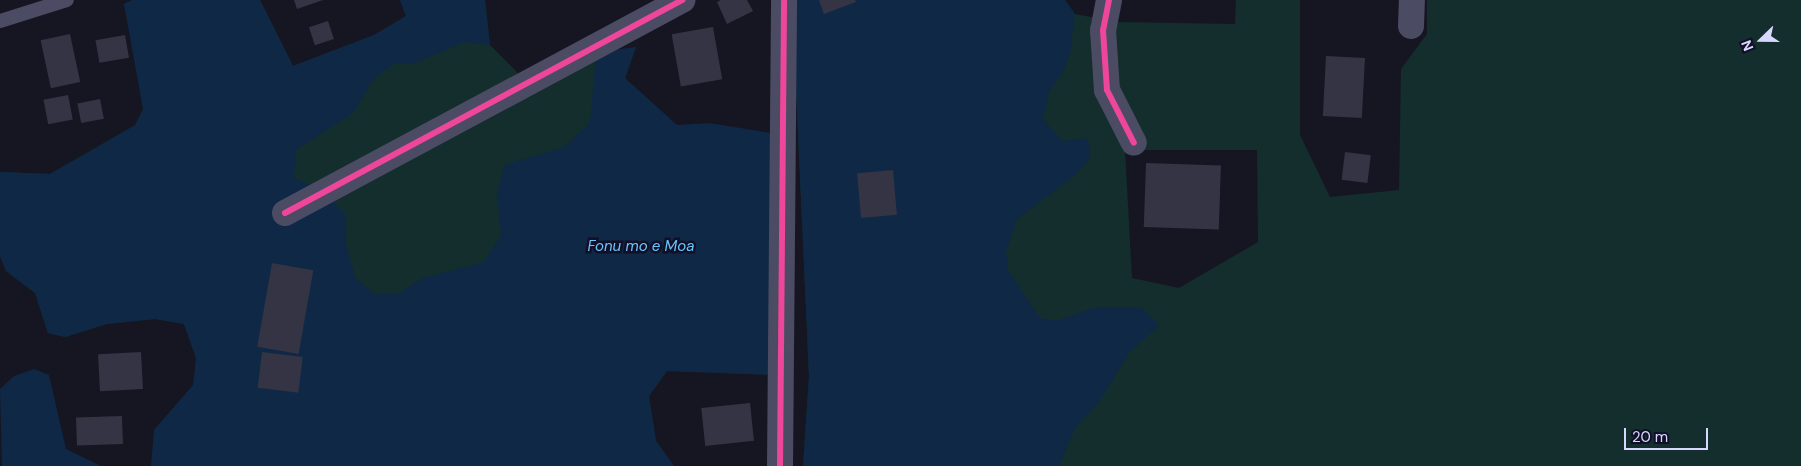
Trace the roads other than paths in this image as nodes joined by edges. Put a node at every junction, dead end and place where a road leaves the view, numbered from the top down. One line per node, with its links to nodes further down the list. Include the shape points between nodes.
1 (67, 0): 6 (lane)
2 (682, 0): 9 (street)
3 (784, 0): 10 (street)
4 (1109, 0): 8 (street, via 1103,30 1107,90)
5 (1412, 0): 7 (street)
6 (0, 21)
7 (1412, 26)
8 (1134, 143)
9 (285, 213)
10 (780, 466)

